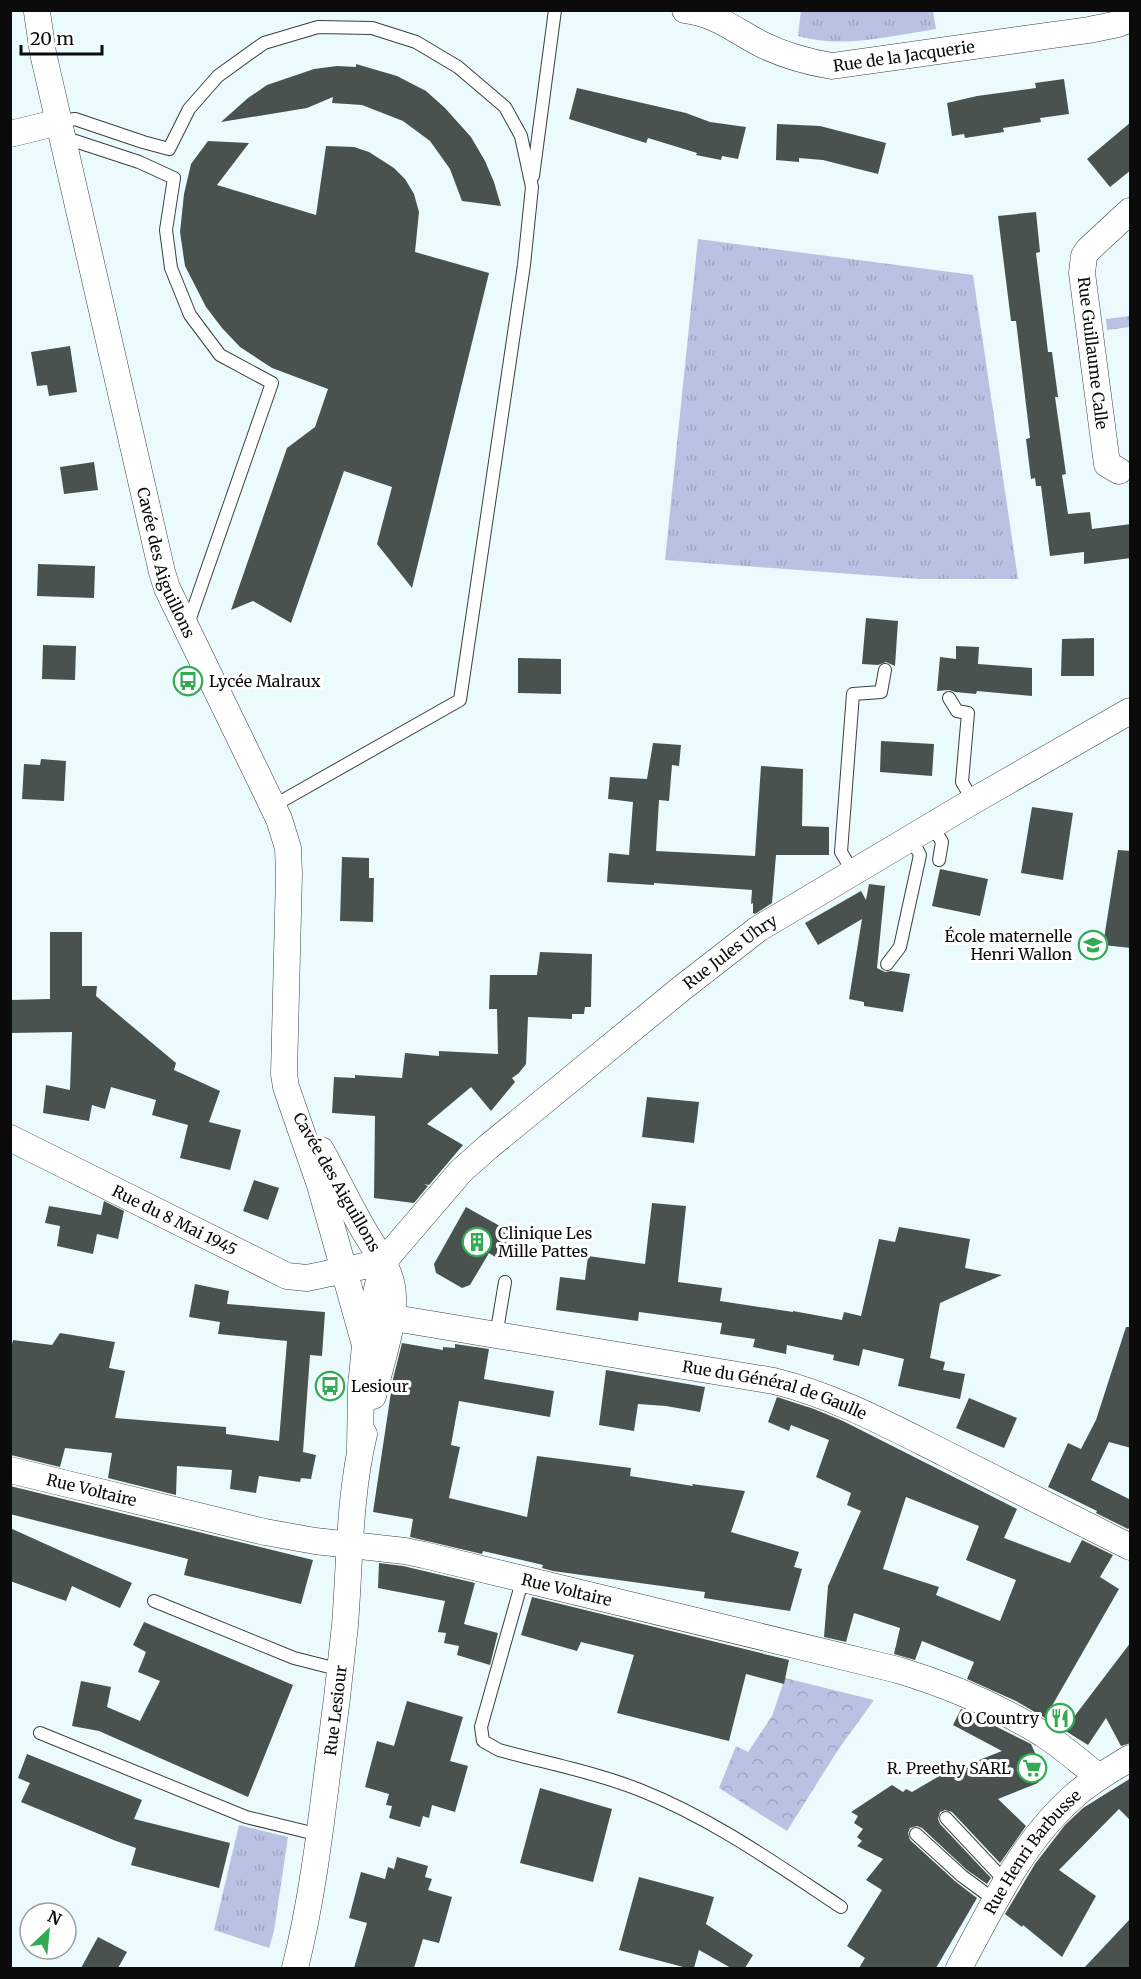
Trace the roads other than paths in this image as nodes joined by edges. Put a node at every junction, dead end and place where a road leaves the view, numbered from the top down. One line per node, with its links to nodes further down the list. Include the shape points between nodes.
1 (555, 10): 7 (lane)
2 (685, 10): 4 (street, Rue de la Jacquerie, via 712,17 774,50 832,66 1089,30)
3 (38, 11): 5 (street, Cavée des Aiguillons, via 43,53)
4 (1131, 19)
5 (61, 129): 6 (street); 7 (lane, via 75,119 169,149 196,100 218,76 264,43 318,27 372,28 416,42 458,67 505,107 521,136); 10 (street, Cavée des Aiguillons, via 157,555); 10 (lane, via 174,178 166,230 171,268 190,315 220,355 272,383)
6 (10, 134)
7 (532, 187): 15 (lane, via 460,699)
8 (1131, 211): 9 (street, Rue Guillaume Calle, via 1088,250 1082,273 1107,464)
9 (1119, 471)
10 (186, 628): 15 (street, Cavée des Aiguillons)
11 (885, 670): 18 (lane, via 881,692 853,694 841,852)
12 (949, 698): 14 (lane, via 957,711 968,713 962,782)
13 (1131, 711): 14 (street, Rue Jules Uhry)
14 (973, 801): 16 (street, Rue Jules Uhry)
15 (273, 806): 20 (street, Cavée des Aiguillons, via 284,833 289,862 284,1059)
16 (922, 832): 17 (lane, via 942,842); 18 (street, Rue Jules Uhry); 19 (lane, via 900,947)
17 (939, 860)
18 (852, 872): 22 (street, Rue Jules Uhry, via 740,942 488,1146 461,1171)
19 (887, 964)
20 (291, 1102): 22 (street, Cavée des Aiguillons); 23 (street, Cavée des Aiguillons)
21 (10, 1138): 23 (street, Rue du 8 Mai 1945, via 277,1273 307,1278)
22 (383, 1262): 23 (street, Rue du 8 Mai 1945); 25 (street, Rue Lesiour, via 393,1295)
23 (344, 1271): 25 (street, Rue Lesiour)
24 (505, 1282): 26 (lane)
25 (372, 1315): 26 (street, Rue du Général de Gaulle); 27 (street, Rue Lesiour); 27 (street, Rue Lesiour, via 361,1387)
26 (496, 1336): 30 (street, Rue du Général de Gaulle, via 774,1381 811,1391 867,1414)
27 (360, 1449): 29 (street, Rue Lesiour)
28 (10, 1470): 29 (street, Rue Voltaire, via 242,1527)
29 (350, 1545): 31 (street, Rue Voltaire, via 405,1551); 33 (street, Rue Lesiour)
30 (1131, 1547)
31 (524, 1578): 36 (street, Rue Voltaire, via 913,1675 975,1699 1044,1734); 41 (lane, via 481,1727 483,1741 499,1750 625,1784 698,1816)
32 (154, 1601): 33 (lane, via 294,1658)
33 (340, 1670): 39 (street, Rue Lesiour)
34 (40, 1733): 39 (lane, via 246,1817)
35 (1131, 1758): 36 (street, Rue Henri Barbusse)
36 (1099, 1777): 40 (street, Rue Henri Barbusse, via 1059,1810 1030,1845)
37 (946, 1818): 40 (lane)
38 (916, 1834): 40 (lane, via 962,1876)
39 (320, 1835): 42 (street, Rue Lesiour)
40 (1001, 1891): 43 (street, Rue Henri Barbusse)
41 (841, 1906)
42 (295, 1968)
43 (959, 1968)

